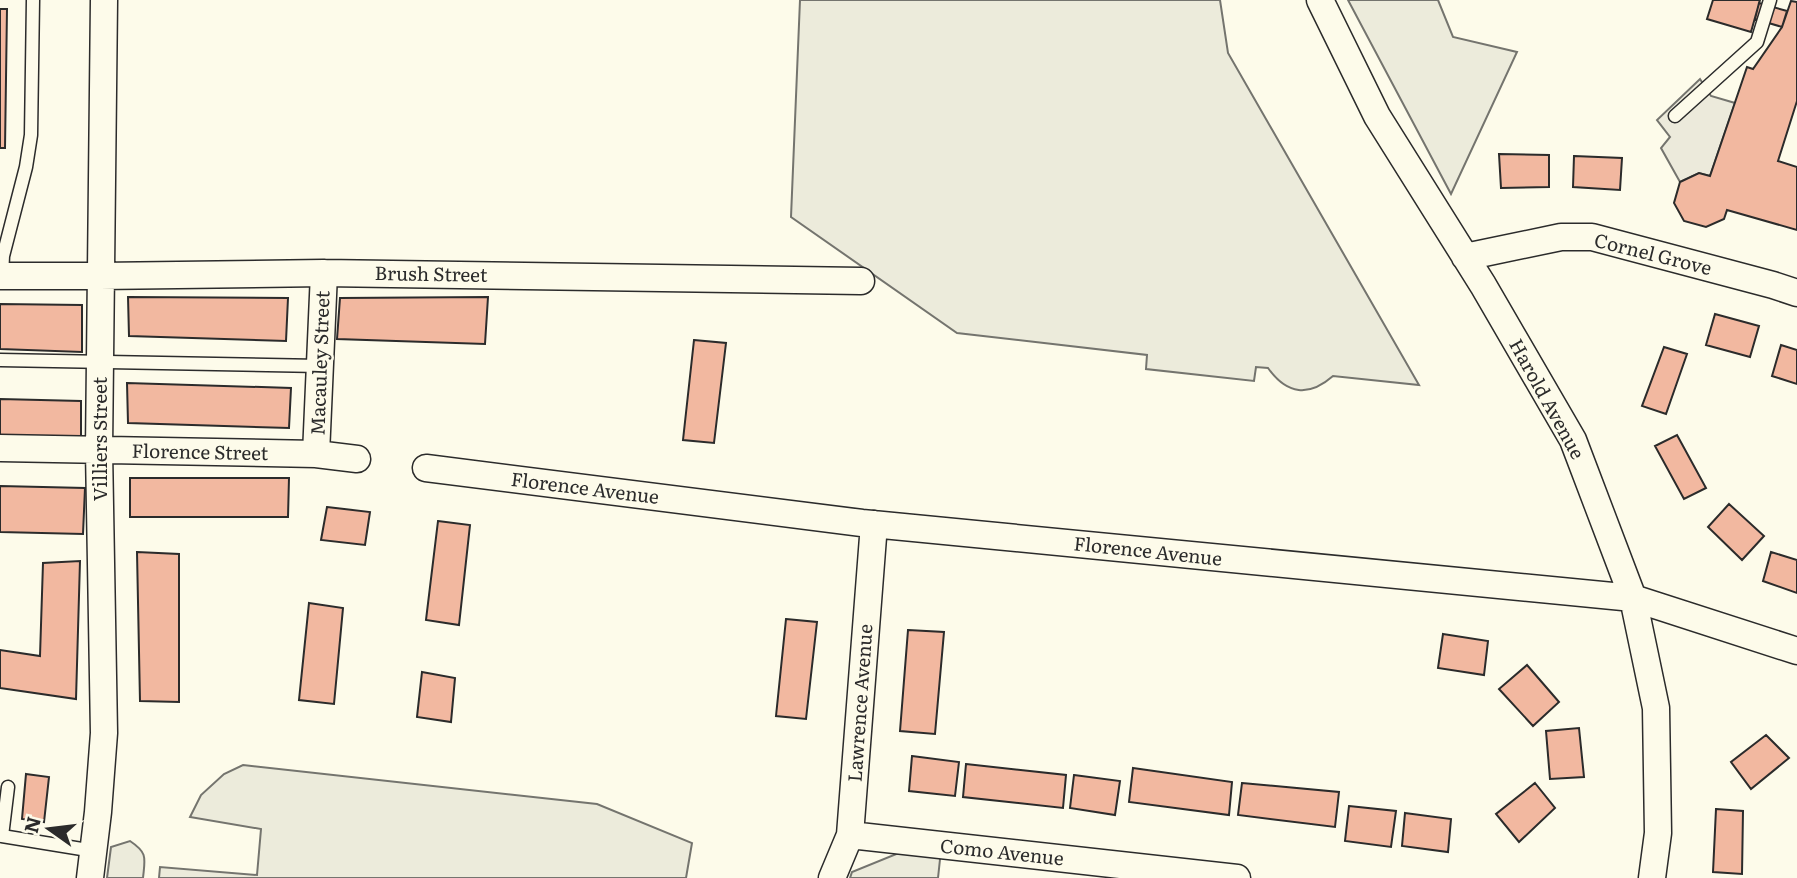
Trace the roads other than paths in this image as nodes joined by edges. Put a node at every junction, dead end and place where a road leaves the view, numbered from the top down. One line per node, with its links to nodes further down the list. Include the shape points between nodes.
1 (33, 0): 8 (lane, via 31,135)
2 (104, 0): 9 (street, Villiers Street)
3 (1320, 0): 6 (street, Harold Avenue, via 1377,116)
4 (1770, 0): 5 (lane, via 1757,42)
5 (1675, 116)
6 (1465, 257): 11 (street, Cornel Grove, via 1562,237 1592,237); 21 (street, Harold Avenue, via 1573,440)
7 (324, 272): 9 (street, Brush Street); 10 (street, Brush Street); 14 (street, Macauley Street)
8 (1, 276): 9 (street, Brush Street)
9 (100, 276): 13 (street, Villiers Street)
10 (861, 281)
11 (1797, 293)
12 (0, 360): 13 (lane)
13 (101, 363): 14 (lane); 16 (street, Villiers Street)
14 (320, 366): 17 (street, Macauley Street)
15 (0, 448): 16 (street, Florence Street)
16 (99, 450): 17 (street, Florence Street); 25 (street, Villiers Street, via 104,733)
17 (316, 454): 18 (street, Florence Street)
18 (357, 459)
19 (426, 468): 20 (street, Florence Avenue)
20 (874, 524): 21 (street, Florence Avenue); 24 (street, Lawrence Avenue)
21 (1633, 598): 22 (street, Florence Avenue); 29 (street, Harold Avenue, via 1656,708 1658,833)
22 (1797, 651)
23 (8, 787): 25 (lane, via 2,836)
24 (850, 835): 27 (street, Lawrence Avenue); 28 (street, Como Avenue)
25 (94, 851): 26 (street, Villiers Street)
26 (90, 878)
27 (832, 878)
28 (1237, 878)
29 (1652, 878)

